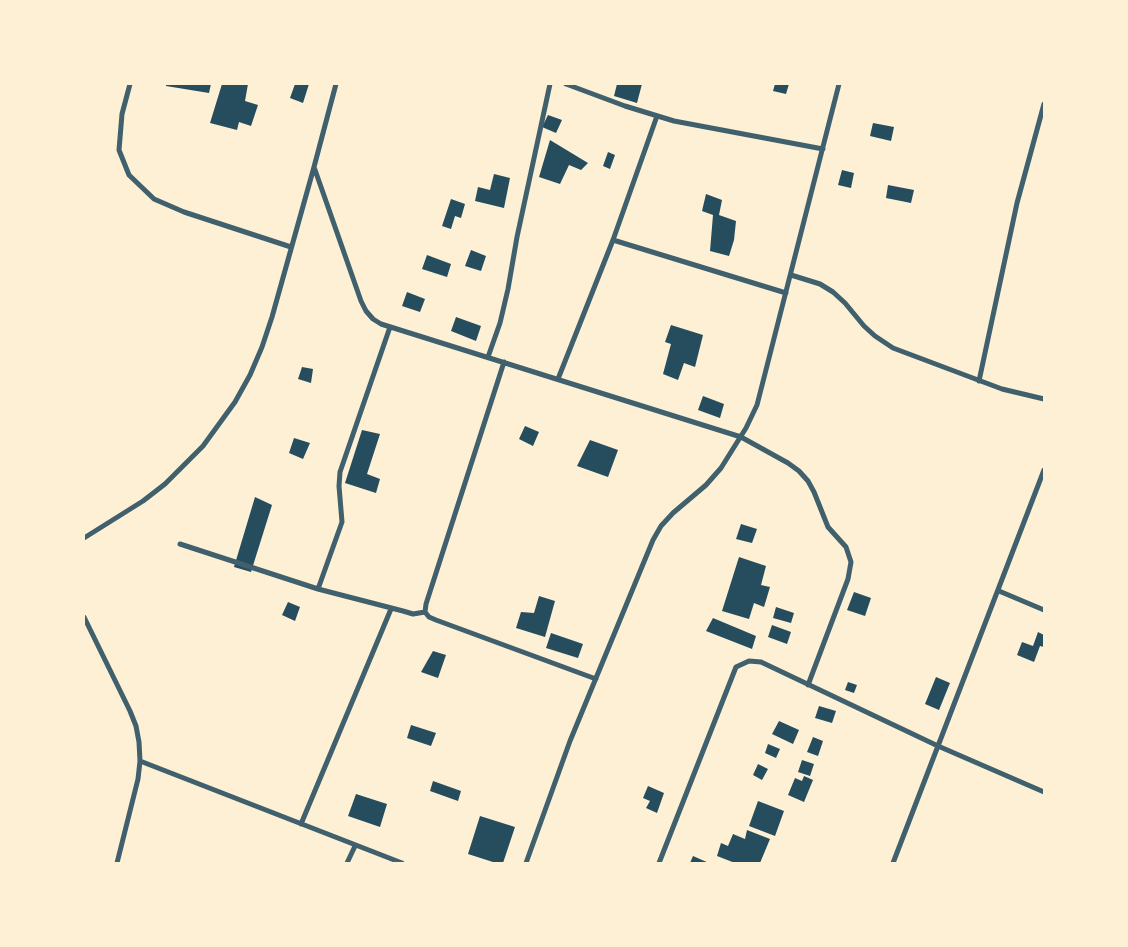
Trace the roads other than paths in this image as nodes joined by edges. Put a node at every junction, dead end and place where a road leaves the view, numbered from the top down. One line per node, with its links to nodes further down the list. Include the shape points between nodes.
1 (130, 84): 11 (street, via 122,114 119,150 129,175 154,199)
2 (336, 84): 9 (street)
3 (550, 84): 15 (street, via 508,289)
4 (566, 84): 7 (street)
5 (839, 84): 8 (street)
6 (1044, 104): 18 (street, via 1017,203)
7 (657, 116): 8 (street); 10 (street)
8 (823, 149): 12 (street)
9 (314, 167): 11 (street); 14 (street, via 361,301 373,319)
10 (613, 240): 13 (street); 17 (street)
11 (291, 247): 22 (street, via 262,347 250,375 220,425 165,484)
12 (791, 275): 13 (street); 18 (street, via 834,292 864,326 893,348)
13 (786, 293): 20 (street, via 757,405)
14 (390, 327): 15 (street); 24 (street, via 340,472 342,522)
15 (488, 357): 16 (street)
16 (504, 362): 17 (street); 28 (street)
17 (558, 379): 20 (street)
18 (979, 381): 19 (street)
19 (1044, 399)
20 (741, 437): 30 (street, via 720,468 690,500 672,513 653,540); 31 (street, via 788,463 808,481 828,527 849,554 851,571)
21 (1044, 470): 25 (street)
22 (84, 538)
23 (180, 544): 24 (street)
24 (318, 589): 26 (street)
25 (999, 591): 27 (street); 32 (street)
26 (391, 609): 28 (street, via 413,614); 35 (street)
27 (1044, 610)
28 (425, 612): 30 (street, via 436,620)
29 (84, 617): 33 (street, via 130,711)
30 (596, 679): 40 (street)
31 (808, 685): 32 (street); 41 (street, via 755,661 743,662 736,667)
32 (938, 746): 34 (street); 42 (street)
33 (140, 761): 35 (street); 37 (street)
34 (1044, 792)
35 (301, 824): 36 (street)
36 (354, 846): 38 (street); 39 (street)
37 (117, 863)
38 (347, 863)
39 (402, 863)
40 (526, 863)
41 (659, 863)
42 (893, 863)

